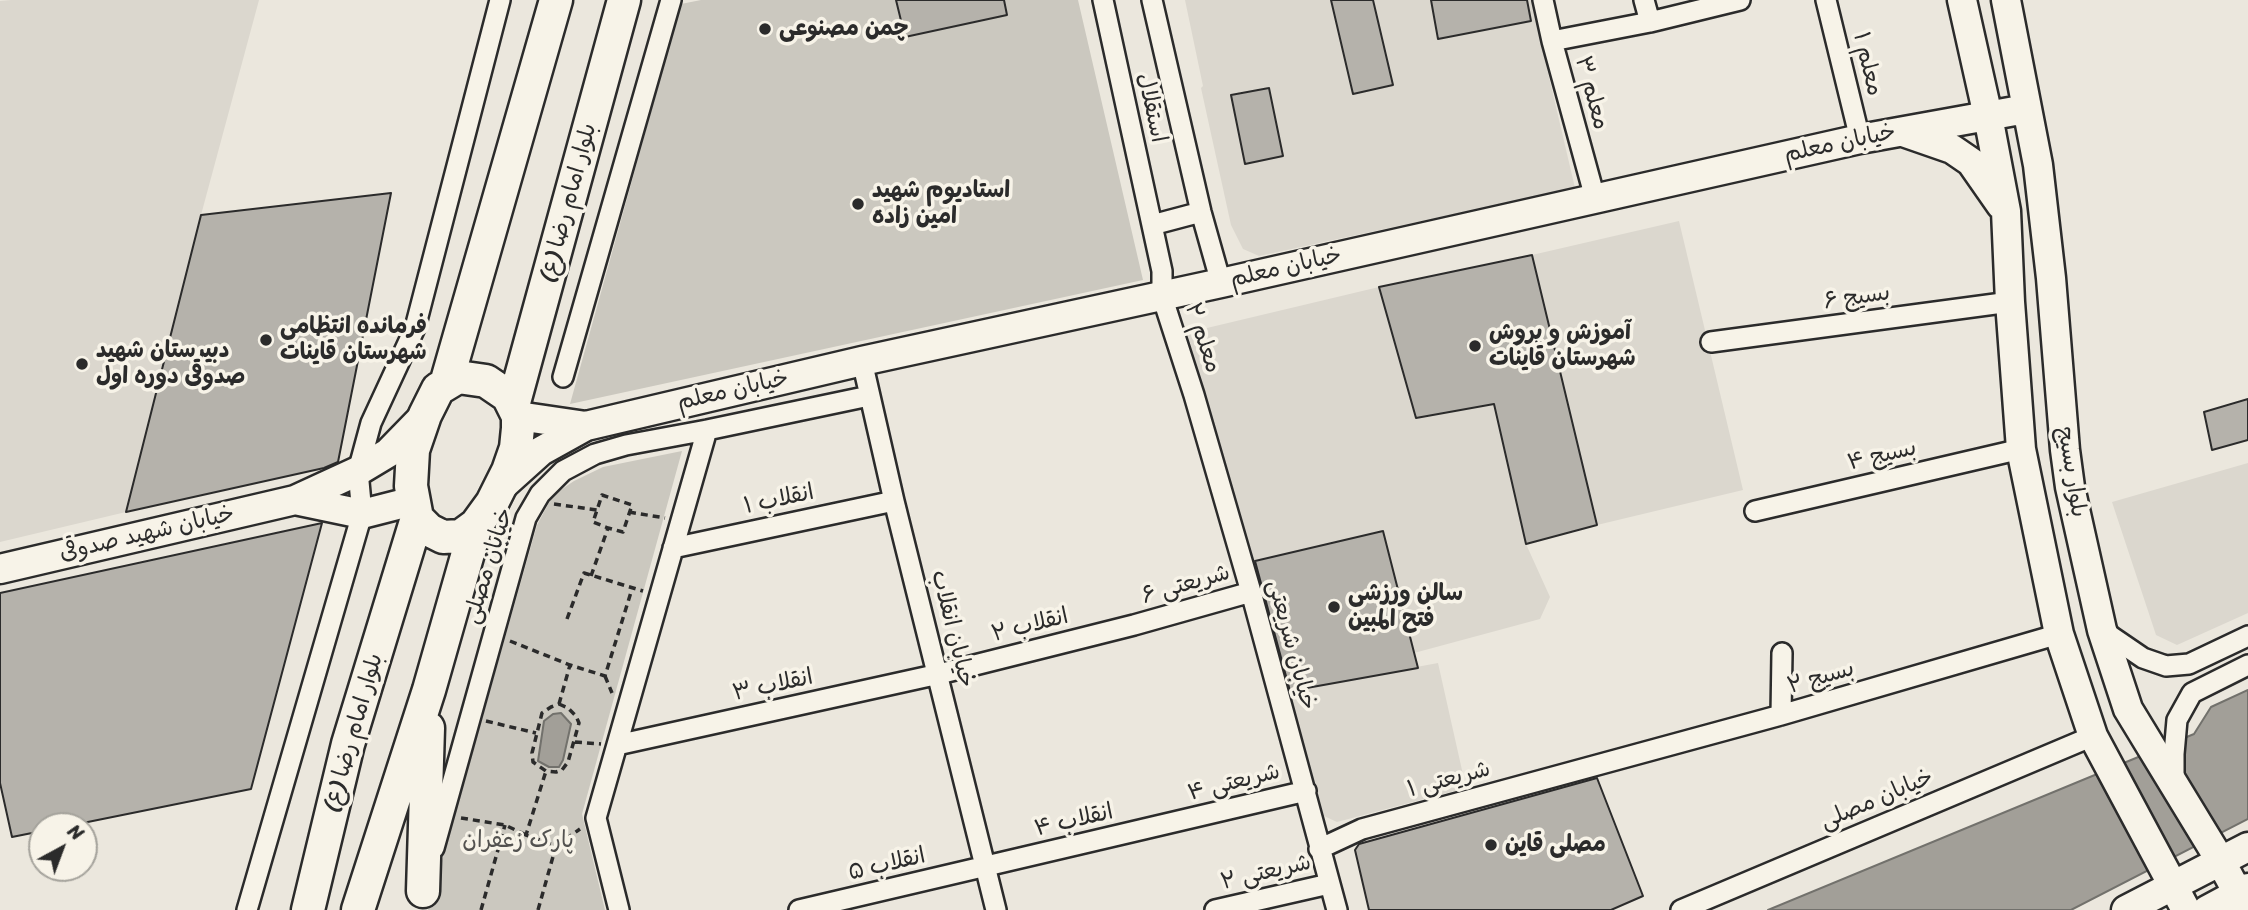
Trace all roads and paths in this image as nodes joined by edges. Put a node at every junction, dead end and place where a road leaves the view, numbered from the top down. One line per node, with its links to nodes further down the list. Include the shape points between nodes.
1 (500, 0): 37 (street, via 415,328 371,423)
2 (556, 0): 29 (main road)
3 (624, 0): 32 (main road, بلوار امام رضا (ع))
4 (671, 0): 28 (street)
5 (1104, 0): 22 (street, استقلال)
6 (1152, 0): 21 (street, استقلال)
7 (1542, 0): 14 (street, معلم ۳)
8 (1644, 0): 13 (street)
9 (1740, 0): 13 (street)
10 (1826, 0): 18 (street, معلم ۱)
11 (1962, 0): 16 (street, بلوار بسیج)
12 (2006, 0): 15 (street, بلوار بسیج)
13 (1650, 22): 14 (street)
14 (1552, 41): 19 (street, معلم ۳)
15 (2026, 109): 16 (street, خیابان معلم); 58 (street, بلوار بسیج, via 2039,178 2070,487)
16 (1988, 116): 17 (street, خیابان معلم); 20 (street, بلوار بسیج)
17 (1900, 131): 18 (street, خیابان معلم); 20 (street, via 1952,149 1971,162)
18 (1860, 139): 19 (street, خیابان معلم)
19 (1595, 198): 23 (street, خیابان معلم)
20 (2006, 211): 25 (street, بلوار بسیج)
21 (1201, 212): 22 (street); 23 (street, استقلال)
22 (1152, 225): 24 (street, استقلال)
23 (1221, 283): 24 (street, خیابان معلم)
24 (1162, 296): 27 (street, خیابان معلم); 30 (street, معلم ۲)
25 (2010, 302): 26 (street, بسیج ۶); 36 (street, بلوار بسیج)
26 (1712, 342)
27 (862, 361): 31 (street, خیابان انقلاب); 34 (street, خیابان معلم)
28 (563, 377)
29 (446, 384): 32 (main road, via 458,377 486,381 508,396); 33 (main road)
30 (1194, 395): 54 (street, خیابان شریعتی)
31 (869, 396): 35 (street, خیابان مصلی); 40 (street, خیابان انقلاب)
32 (515, 411): 34 (street); 38 (main road, via 516,448)
33 (425, 415): 37 (street, via 388,453); 42 (main road, via 413,450)
34 (586, 426): 38 (street, via 541,451)
35 (707, 430): 47 (street); 60 (street, خیابان مصلی, via 626,445 595,454 563,471 540,494 526,518)
36 (2021, 449): 44 (street, بسیج ۴); 59 (street, بلوار بسیج)
37 (358, 471): 39 (street); 46 (street)
38 (501, 487): 48 (main road)
39 (295, 500): 46 (street); 51 (street, خیابان شهید صدوقی)
40 (894, 501): 50 (street, انقلاب ۱); 66 (street, خیابان انقلاب)
41 (552, 504): 43 (path)
42 (415, 510): 46 (street); 48 (main road, via 429,530 443,537 461,536); 95 (main road, بلوار امام رضا (ع), via 348,744)
43 (597, 510): 45 (path, via 602,495 632,505); 49 (path, via 593,522)
44 (1755, 511)
45 (629, 512): 47 (path); 49 (path, via 623,532)
46 (362, 514): 94 (street)
47 (681, 521): 50 (street)
48 (477, 525): 68 (main road)
49 (608, 528): 52 (path)
50 (673, 548): 55 (street)
51 (0, 569)
52 (591, 576): 53 (path); 56 (path, via 583,573)
53 (632, 589): 55 (path); 64 (path, via 605,676)
54 (1251, 592): 57 (street, شریعتی ۶); 79 (street, خیابان شریعتی)
55 (659, 594): 75 (street)
56 (567, 619)
57 (1134, 625): 66 (street, انقلاب ۲)
58 (2102, 630): 63 (street, via 2166,666); 78 (street, بلوار بسیج, via 2128,709)
59 (2059, 634): 70 (street, بسیج ۲); 73 (street, بلوار بسیج)
60 (494, 635): 64 (path); 71 (street, خیابان مصلی)
61 (2248, 636): 63 (street)
62 (1782, 653): 70 (street)
63 (2204, 658): 67 (street, via 2200,669)
64 (570, 665): 69 (path)
65 (2248, 665): 67 (street)
66 (939, 674): 75 (street, انقلاب ۳); 89 (street, خیابان انقلاب)
67 (2212, 681): 78 (street, via 2192,693 2177,720)
68 (429, 690): 93 (main road); 96 (main road)
69 (558, 704): 72 (path, via 542,713); 74 (path, via 576,716)
70 (1781, 715): 76 (street, بسیج ۲)
71 (471, 717): 72 (path); 80 (street, خیابان مصلی)
72 (536, 733): 77 (path, via 533,762)
73 (2093, 736): 92 (street, بلوار بسیج); 104 (street, خیابان مصلی)
74 (575, 742): 75 (path); 77 (path, via 562,770)
75 (617, 745): 81 (street)
76 (1595, 765): 87 (street, شریعتی ۱, via 1362,829)
77 (546, 771): 84 (path)
78 (2174, 783): 88 (street, بلوار بسیج)
79 (1306, 791): 82 (street, شریعتی ۴); 87 (street, خیابان شریعتی)
80 (443, 815): 83 (path); 93 (street, خیابان مصلی)
81 (596, 818): 85 (path); 99 (street)
82 (1174, 823): 89 (street, انقلاب ۴)
83 (505, 825): 84 (path); 97 (path)
84 (526, 835): 85 (path)
85 (556, 846): 98 (path)
86 (2248, 847): 88 (street)
87 (1319, 849): 90 (street, خیابان شریعتی)
88 (2220, 860): 91 (street, بلوار بسیج); 92 (street)
89 (985, 867): 100 (street, انقلاب ۵); 101 (street, خیابان انقلاب)
90 (1329, 884): 102 (street, شریعتی ۲); 103 (street, خیابان شریعتی)
91 (2244, 897): 106 (street)
92 (2180, 898): 105 (street)
93 (420, 900)
94 (247, 910)
95 (308, 910)
96 (358, 910)
97 (481, 910)
98 (538, 910)
99 (619, 910)
100 (799, 910)
101 (996, 910)
102 (1214, 910)
103 (1336, 910)
104 (1681, 910)
105 (2126, 910)
106 (2207, 910)

